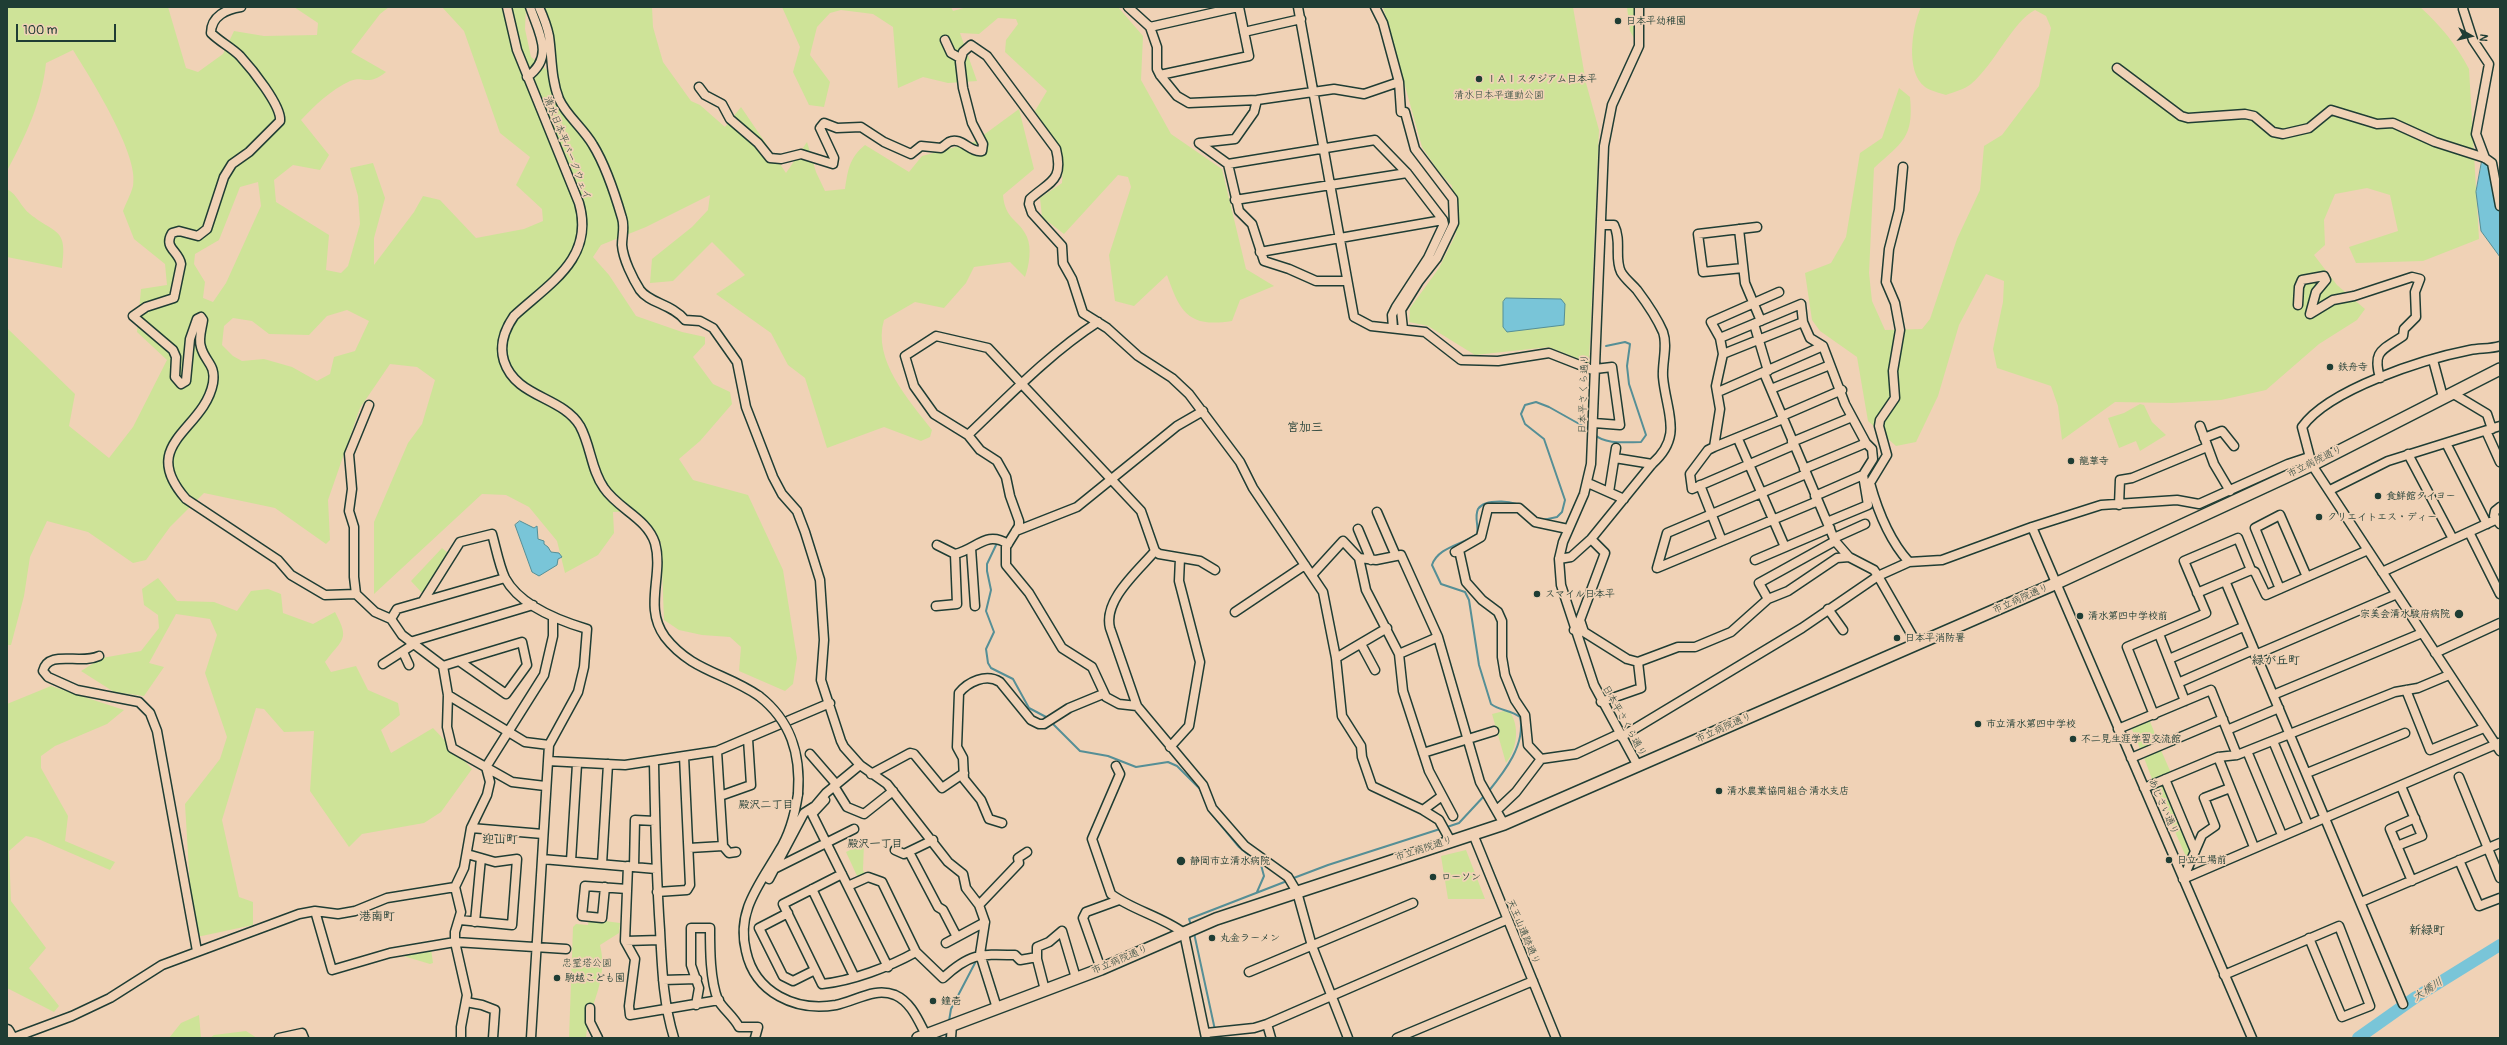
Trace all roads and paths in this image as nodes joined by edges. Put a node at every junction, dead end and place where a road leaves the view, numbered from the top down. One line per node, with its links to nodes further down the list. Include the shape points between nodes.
1 (241, 7): 143 (street, via 222,12 213,23 211,33 240,56 273,100 280,114 280,121 249,152 232,164 224,177 207,229 198,236 178,231 172,233 168,239 181,264 174,298 146,307 133,316 173,350 176,357 175,377 181,384 186,381 188,375 190,339 197,319 203,320 201,348 212,365 213,382 208,398 176,441 170,454 168,470 175,486 186,499 278,560 291,575 330,596)
2 (507, 7): 18 (street, 清水日本平パークウェイ, via 515,45)
3 (530, 7): 18 (street, via 544,52 540,65)
4 (540, 7): 188 (street, via 548,34 553,77 559,97 565,111 577,122 594,146 604,169 622,219 622,246 626,260 640,290 646,296 678,312 685,320 700,321 713,328 737,362 746,407 773,477 782,494 797,511 820,580 824,640 822,680)
5 (1128, 7): 12 (street)
6 (1239, 7): 12 (street); 13 (street)
7 (1298, 7): 11 (street)
8 (1375, 7): 19 (street, via 1383,23)
9 (1639, 7): 32 (street, 日本平さくら通り, via 1639,46 1612,105 1606,132)
10 (2463, 9): 24 (street, via 2473,40 2489,64 2476,134)
11 (1301, 19): 13 (street); 21 (street)
12 (1150, 27): 17 (street, via 1157,47 1157,69)
13 (1244, 32): 17 (street, via 1249,56)
14 (945, 40): 15 (street, via 951,53)
15 (960, 58): 20 (street, via 963,88 972,123 983,144 982,151 977,152 955,142 949,142 941,148 921,146 911,154 884,142 861,127 837,128 824,124 820,128 834,158 833,164 802,154 780,159 770,158 758,142 730,119 722,104 705,95); 43 (street, via 971,45 987,56 1056,149 1057,175 1054,181 1030,199 1029,204 1032,213 1062,246 1063,263 1072,279 1081,308)
16 (2117, 68): 24 (street, via 2181,116 2188,118 2245,114 2260,119 2273,132 2283,134 2309,128 2331,110 2377,124 2393,123 2435,142)
17 (1160, 75): 22 (street, via 1177,96 1189,103)
18 (527, 77): 334 (street, 清水日本平パークウェイ, bridge, via 579,203 583,237 570,264 514,316 506,331 502,351 509,373 520,385 576,421 584,436 599,481 613,500 642,523 654,542 656,558 653,601 655,614 664,635 690,662 734,681 772,707 788,730 798,763 798,794 790,829 752,895 745,913 744,942 752,969 760,982 770,991 782,999 798,1004 826,1006 877,993 894,995 907,1002)
19 (1400, 82): 21 (street, via 1364,94 1334,89); 42 (street, via 1401,112 1405,112 1415,149 1453,199 1454,223 1437,258)
20 (700, 87)
21 (1315, 91): 22 (street); 23 (street)
22 (1257, 100): 25 (street, via 1254,112 1235,139 1199,143)
23 (1323, 147): 25 (street); 27 (street, via 1376,140); 28 (street)
24 (2485, 158): 30 (street, via 2492,163 2494,169)
25 (1228, 164): 29 (street)
26 (1903, 166): 130 (street, via 1899,210 1889,249 1886,282 1895,303 1900,330 1893,371 1895,398 1880,420 1879,426 1887,455 1870,483 1876,507 1896,547)
27 (1407, 173): 28 (street); 31 (street)
28 (1330, 185): 29 (street); 35 (street)
29 (1235, 200): 36 (street, via 1239,211 1252,224)
30 (2500, 206)
31 (1443, 220): 35 (street); 42 (street, via 1444,224 1428,258)
32 (1601, 225): 56 (street, 日本平さくら通り); 85 (street, via 1614,225 1619,235 1618,254 1621,271 1663,332 1664,377 1672,432 1662,454)
33 (1757, 227): 34 (street)
34 (1739, 229): 37 (street); 37 (street, via 1698,234 1703,272)
35 (1339, 238): 36 (street); 38 (street)
36 (1260, 252): 38 (street, via 1264,261 1288,268 1316,281)
37 (1743, 268): 40 (street, via 1745,283)
38 (1347, 281): 46 (street, via 1354,317 1371,326)
39 (1779, 292): 40 (street)
40 (1754, 303): 44 (street); 48 (street, via 1711,322)
41 (2298, 305): 58 (street, via 2302,280 2324,276 2326,280 2316,292 2310,314 2332,300 2354,296 2412,277 2420,279 2415,292 2416,317 2404,329 2403,336 2381,350 2376,365)
42 (1399, 309): 46 (street, via 1392,315); 47 (street)
43 (1098, 322): 59 (street); 65 (street, via 1138,356 1178,384)
44 (1758, 322): 45 (street, via 1801,304); 48 (street); 49 (street)
45 (1804, 322): 49 (street); 50 (street, via 1810,338)
46 (1393, 328): 47 (street)
47 (1403, 329): 56 (street, via 1425,332 1461,360 1498,361 1549,353)
48 (1720, 338): 52 (street)
49 (1758, 339): 52 (street); 57 (street)
50 (1823, 346): 54 (street); 57 (street)
51 (2500, 346): 53 (street, via 2470,350)
52 (1722, 354): 62 (street, via 1716,386)
53 (2433, 360): 58 (street); 63 (street)
54 (1830, 365): 60 (street); 61 (street)
55 (2500, 368): 63 (main road, 市立病院通り)
56 (1595, 370): 68 (street, 日本平さくら通り); 68 (street, via 1612,367 1620,424)
57 (1766, 372): 60 (street); 62 (street)
58 (2380, 378): 83 (street, via 2366,382 2310,416 2302,427)
59 (1022, 384): 71 (street); 71 (street, via 988,348 936,336 904,356 914,386 928,407 942,420); 89 (street)
60 (1771, 389): 66 (street)
61 (1842, 390): 66 (street); 67 (street, via 1845,404)
62 (1718, 392): 78 (street, via 1720,409)
63 (2448, 395): 70 (street, via 2487,414); 83 (main road, 市立病院通り)
64 (369, 405): 143 (street, via 349,454 352,488 349,511 354,528)
65 (1203, 411): 89 (street, via 1176,426); 131 (street, via 1240,462 1253,488)
66 (1782, 417): 73 (street); 76 (street)
67 (1852, 417): 74 (street); 76 (street)
68 (1594, 423): 90 (street, 日本平さくら通り)
69 (2200, 426): 72 (street)
70 (2493, 429): 75 (street); 84 (street)
71 (968, 436): 110 (street, via 980,450 998,461 1003,470 1019,521)
72 (2204, 438): 77 (street, via 2222,431); 79 (street)
73 (1738, 439): 78 (street); 86 (street)
74 (1866, 443): 87 (street); 88 (street, via 1872,449 1873,459)
75 (2446, 443): 81 (street); 105 (street)
76 (1793, 444): 86 (street); 87 (street)
77 (2234, 446)
78 (1714, 447): 91 (street, via 1708,450 1690,474 1692,489)
79 (2207, 447): 93 (street); 98 (street, via 2132,478 2120,480)
80 (1616, 448): 82 (street)
81 (2408, 454): 92 (street, via 2388,461); 114 (street)
82 (1615, 458): 85 (street); 94 (street)
83 (2310, 461): 92 (street); 93 (street, via 2288,464); 139 (main road, 市立病院通り)
84 (2500, 462)
85 (1652, 464): 97 (street)
86 (1749, 465): 91 (street); 95 (street)
87 (1805, 471): 95 (street); 96 (street)
88 (1863, 475): 96 (street); 106 (street, via 1868,505)
89 (1110, 479): 110 (street, via 1077,507); 121 (street, via 1141,511)
90 (1588, 483): 94 (street); 109 (street, 日本平さくら通り)
91 (1700, 485): 101 (street)
92 (2330, 490): 120 (street)
93 (2230, 491): 98 (street, via 2199,504 2177,500)
94 (1609, 492): 97 (street)
95 (1761, 493): 101 (street); 102 (street)
96 (1817, 498): 102 (street); 106 (street)
97 (1624, 499): 112 (street)
98 (2119, 505): 107 (street, via 2084,509)
99 (2500, 507): 103 (street, via 2495,511)
100 (1377, 512): 123 (street)
101 (1712, 514): 115 (street); 115 (street, via 1666,533 1657,568)
102 (1773, 520): 115 (street); 118 (street)
103 (2498, 522): 105 (street)
104 (1865, 524): 113 (street)
105 (2487, 524): 111 (street)
106 (1828, 525): 113 (street); 118 (street)
107 (2032, 526): 130 (street, via 1942,560); 139 (street, あじさい通り)
108 (1358, 529): 128 (street)
109 (1568, 529): 127 (street, 日本平さくら通り); 215 (street, via 1535,522 1519,508 1488,508 1481,537 1457,551 1466,582 1482,600 1498,612 1502,621 1505,675 1515,700 1525,715 1528,745)
110 (1016, 531): 116 (street)
111 (2469, 532): 114 (street); 145 (street)
112 (1591, 539): 127 (street, via 1571,557); 160 (street, via 1605,552 1580,620)
113 (1835, 539): 124 (street); 146 (street, via 1759,583)
114 (2453, 539): 134 (street)
115 (1722, 541)
116 (1008, 544): 119 (street, via 1000,539 989,538); 183 (street, via 1004,552 1006,565 1029,593 1062,648 1092,667)
117 (937, 545): 122 (street)
118 (1785, 547): 129 (street)
119 (972, 548): 122 (street); 150 (street)
120 (2368, 550): 134 (street); 137 (street)
121 (1155, 551): 125 (street); 189 (street, via 1112,602 1109,612 1110,628)
122 (955, 554): 149 (street, via 957,604)
123 (1396, 556): 128 (street); 163 (street, via 1401,555)
124 (1849, 556): 136 (street, via 1874,570); 146 (street, via 1837,558 1788,591)
125 (1180, 558): 132 (street, via 1200,561); 206 (street, via 1179,581 1200,662 1189,726)
126 (1359, 558): 128 (street); 135 (street, via 1344,541); 157 (street, via 1366,590)
127 (1560, 559): 158 (street, 日本平さくら通り, via 1559,573 1563,597)
128 (1372, 560)
129 (1755, 560)
130 (1909, 562): 136 (street)
131 (1305, 565): 135 (street); 152 (street)
132 (1215, 570)
133 (2251, 570): 140 (street); 141 (street, via 2255,572 2266,595); 142 (street, via 2238,538 2184,561)
134 (2382, 572): 144 (street)
135 (1312, 575): 172 (street, via 1323,592)
136 (1878, 576): 151 (street); 166 (street)
137 (2307, 577): 141 (street); 141 (street, via 2280,515 2255,528)
138 (506, 578): 147 (street); 147 (street, via 492,534 460,542); 148 (street, via 516,592)
139 (2057, 583): 166 (main road, 市立病院通り); 194 (street, あじさい通り)
140 (2226, 583): 142 (street); 156 (street)
141 (2280, 589)
142 (2197, 593): 162 (street, via 2206,612)
143 (356, 594): 154 (street, via 375,612)
144 (2397, 594): 161 (street); 168 (street)
145 (2500, 594)
146 (1768, 598): 175 (street, via 1731,632 1695,647 1678,647)
147 (423, 601): 154 (street, via 397,610)
148 (533, 605): 153 (street); 164 (street)
149 (936, 606)
150 (975, 606)
151 (1828, 609): 159 (street); 200 (street, via 1743,665)
152 (1235, 612)
153 (553, 618): 196 (street, via 553,636 544,674); 204 (street, via 587,629 584,667 578,692)
154 (391, 619): 164 (street, via 402,635)
155 (2500, 623): 169 (street)
156 (2243, 626): 168 (street); 173 (street)
157 (1387, 628): 165 (street); 170 (street)
158 (1574, 630): 160 (street); 187 (street, 日本平さくら通り)
159 (1843, 630)
160 (1584, 632): 175 (street, via 1627,659)
161 (2422, 633): 169 (street); 185 (street)
162 (2159, 634): 173 (street); 191 (street, via 2127,647)
163 (1438, 637): 170 (street); 202 (street)
164 (412, 643): 167 (street); 178 (street)
165 (1361, 644): 172 (street); 179 (street)
166 (1917, 644): 222 (main road, 市立病院通り)
167 (403, 652): 176 (street); 177 (street)
168 (2254, 652): 181 (street); 185 (street)
169 (2435, 653): 180 (street)
170 (1399, 654): 209 (street, via 1403,691)
171 (99, 656): 308 (street, via 84,661 59,658 50,660 42,671 48,677 77,690 139,702 150,712 157,731)
172 (1336, 658): 238 (street, via 1342,716 1361,746 1362,758 1372,786)
173 (2169, 659): 181 (street)
174 (459, 661): 174 (street, via 522,642 527,665 506,694); 178 (street)
175 (1638, 662): 187 (street, via 1641,688)
176 (383, 664)
177 (410, 665)
178 (443, 666): 184 (street)
179 (1375, 670)
180 (2449, 675): 182 (street, via 2418,688); 193 (street)
181 (2178, 684): 186 (street)
182 (2406, 690): 193 (street, via 2430,750); 199 (street)
183 (1103, 694): 189 (street, via 1110,701); 224 (street, via 1069,708 1044,724 1039,724 1031,720 1000,682 988,678 972,682 959,693 957,701 957,747 963,758)
184 (448, 695): 196 (street); 223 (street, via 447,727 452,748)
185 (2273, 695): 190 (street)
186 (2185, 701): 191 (street); 192 (street, via 2211,690)
187 (1601, 702): 200 (street, 日本平さくら通り)
188 (830, 703): 201 (street); 220 (street, via 844,748)
189 (1137, 706): 206 (street)
190 (2279, 708): 195 (street); 199 (street)
191 (2154, 715): 194 (street)
192 (2223, 719): 195 (street); 214 (street)
193 (2484, 728): 205 (street)
194 (2118, 729): 214 (street, あじさい通り)
195 (2227, 730): 211 (street)
196 (509, 731): 204 (street, via 525,742); 223 (street)
197 (1494, 731): 202 (street)
198 (2405, 733): 225 (street)
199 (2290, 734): 203 (street); 225 (street)
200 (1620, 735): 215 (street, via 1576,754); 222 (street, 日本平さくら通り)
201 (748, 738): 207 (street); 235 (street, via 751,784)
202 (1468, 739): 209 (street); 239 (street, via 1480,782)
203 (2273, 741): 208 (street); 246 (street)
204 (549, 745): 216 (street)
205 (2499, 746): 231 (street)
206 (1170, 747): 286 (street, via 1203,785 1212,808 1246,846 1288,877)
207 (717, 751): 212 (street); 235 (street)
208 (2247, 751): 211 (street); 251 (street)
209 (1423, 753): 236 (street)
210 (810, 754): 229 (street)
211 (2237, 755): 213 (street)
212 (684, 756): 217 (street); 259 (street)
213 (2218, 757): 228 (street); 233 (street)
214 (2131, 758): 232 (street, あじさい通り)
215 (1541, 759): 239 (street, via 1516,792)
216 (548, 761): 218 (street); 230 (street)
217 (654, 762): 219 (street); 243 (street)
218 (577, 764): 219 (street); 270 (street)
219 (608, 764): 271 (street)
220 (860, 765): 226 (street); 229 (street)
221 (1116, 766): 288 (street, via 1120,774 1092,839 1112,894)
222 (1638, 766): 245 (main road, 市立病院通り)
223 (486, 767): 230 (street, via 512,782); 247 (street, via 490,782 487,795)
224 (964, 773): 226 (street, via 942,788 914,754 910,753); 244 (street, via 964,779 981,800 989,819)
225 (2307, 773): 241 (street)
226 (871, 774): 234 (street)
227 (2459, 777): 260 (street)
228 (2165, 779): 232 (street); 262 (street)
229 (835, 785): 234 (street, via 847,807 864,814); 237 (street)
230 (546, 786): 249 (street)
231 (2401, 786): 241 (street); 242 (street)
232 (2144, 788): 278 (street, あじさい通り)
233 (2230, 788): 258 (street); 262 (street, via 2204,798 2215,826 2202,834)
234 (893, 791): 252 (street)
235 (720, 796): 256 (street)
236 (1442, 796): 238 (street); 240 (street)
237 (822, 798): 254 (street, via 825,800 812,814); 273 (street, via 816,806 804,812)
238 (1424, 810): 253 (street, via 1439,820)
239 (1497, 810): 245 (street)
240 (1453, 816)
241 (2326, 817): 246 (street); 289 (street)
242 (2414, 818): 257 (street, via 2390,829); 257 (street, via 2422,836)
243 (655, 821): 272 (street, via 635,820); 274 (street)
244 (1002, 823)
245 (1504, 824): 250 (main road, 市立病院通り)
246 (2308, 825): 251 (street)
247 (471, 828): 249 (street); 266 (street)
248 (854, 829): 254 (street)
249 (543, 834): 268 (street)
250 (1473, 834): 253 (main road, 市立病院通り); 295 (street, 天王山遺跡通り)
251 (2282, 836): 258 (street)
252 (933, 840): 264 (street); 291 (street, via 948,862 963,874 966,888)
253 (1450, 840): 286 (main road, 市立病院通り)
254 (826, 843): 273 (street); 275 (street)
255 (2500, 843): 260 (street)
256 (723, 846): 259 (street); 263 (street, via 729,852)
257 (2397, 846): 279 (street)
258 (2254, 847): 278 (street)
259 (689, 848): 285 (street, via 690,885 687,890)
260 (2487, 848): 269 (street); 276 (street)
261 (896, 850): 264 (street, via 904,854)
262 (2195, 850): 278 (street)
263 (736, 852)
264 (909, 852): 299 (street)
265 (1027, 852): 291 (street, via 1018,858 1019,863)
266 (467, 854): 267 (street); 281 (street)
267 (481, 858): 296 (street); 296 (street, via 495,862 517,859 512,925)
268 (542, 858): 270 (street); 306 (street)
269 (2459, 860): 279 (street); 287 (street, via 2479,906)
270 (571, 861): 271 (street)
271 (602, 864): 272 (street)
272 (631, 866): 274 (street); 283 (street)
273 (776, 868): 277 (street)
274 (656, 869): 285 (street)
275 (842, 874): 280 (street); 284 (street)
276 (2500, 878)
277 (769, 879)
278 (2183, 879): 316 (street, あじさい通り)
279 (2412, 880): 289 (street)
280 (848, 886): 309 (street, via 868,877 882,882); 312 (street)
281 (455, 887): 292 (street, via 387,898 355,911 338,914); 294 (street, via 461,912)
282 (605, 887): 282 (street, via 585,886 582,916 602,918); 283 (street)
283 (627, 889): 302 (street)
284 (812, 889): 293 (street, via 783,904); 317 (street)
285 (657, 892): 301 (street)
286 (1297, 892): 298 (main road, 市立病院通り, via 1216,919); 305 (street)
287 (2500, 898)
288 (1119, 900): 298 (street, via 1156,915); 313 (street, via 1086,912 1083,918)
289 (2361, 902): 326 (street)
290 (1413, 903): 305 (street)
291 (979, 905): 297 (street)
292 (315, 911): 303 (street, via 332,970 390,953); 308 (street, via 299,914)
293 (788, 913): 314 (street); 314 (street, via 759,928 783,976 793,981)
294 (460, 920): 296 (street); 303 (street, via 455,932)
295 (1506, 920): 321 (street, 天王山遺跡通り); 323 (street)
296 (475, 922)
297 (985, 922): 299 (street); 310 (street)
298 (1184, 933): 313 (main road, 市立病院通り); 335 (street)
299 (957, 937): 304 (street)
300 (2309, 938): 300 (street, via 2339,926 2370,1006 2342,1017); 316 (street)
301 (660, 940): 302 (street); 320 (street)
302 (625, 941): 330 (street, via 635,959 630,1015)
303 (455, 942): 306 (street); 325 (street, via 466,986)
304 (946, 943)
305 (1312, 946): 315 (street); 323 (street)
306 (537, 948): 307 (street); 341 (street)
307 (566, 949)
308 (196, 951): 336 (street, via 162,965 134,984 78,1013)
309 (916, 952): 310 (street, via 943,978 966,960); 312 (street)
310 (980, 954): 311 (street, via 1015,955 1020,960); 329 (street)
311 (1037, 957): 318 (street, via 1037,947 1049,942 1062,931); 322 (street)
312 (888, 967): 317 (street)
313 (1101, 969): 318 (main road, 市立病院通り)
314 (815, 970): 317 (street, via 822,984)
315 (1249, 972)
316 (2224, 975): 350 (street, あじさい通り)
317 (854, 976)
318 (1076, 978): 322 (main road, 市立病院通り)
319 (697, 979): 320 (street); 324 (street, via 692,965 691,928 710,928 710,955); 327 (street, via 699,988)
320 (663, 980): 330 (street)
321 (1532, 981): 348 (street); 349 (street, 天王山遺跡通り)
322 (1045, 990): 329 (main road, 市立病院通り)
323 (1330, 996): 331 (street); 347 (street)
324 (719, 1000): 327 (street); 344 (street, via 739,1027 758,1027)
325 (466, 1002): 339 (street); 340 (street, via 495,1010)
326 (2403, 1004)
327 (696, 1005): 330 (street)
328 (590, 1008): 342 (street, via 590,1022)
329 (997, 1008): 332 (main road, 市立病院通り)
330 (665, 1010): 343 (street)
331 (1267, 1024): 335 (street); 346 (street)
332 (952, 1025): 334 (main road, 市立病院通り); 345 (street)
333 (7, 1032): 336 (highway)
334 (922, 1036)
335 (1206, 1036)
336 (12, 1038)
337 (279, 1038): 338 (street, via 302,1033)
338 (304, 1038)
339 (461, 1038)
340 (493, 1038)
341 (530, 1038)
342 (598, 1038)
343 (674, 1038)
344 (755, 1038)
345 (950, 1038)
346 (1272, 1038)
347 (1348, 1038)
348 (1397, 1038)
349 (1556, 1038)
350 (2252, 1038)

